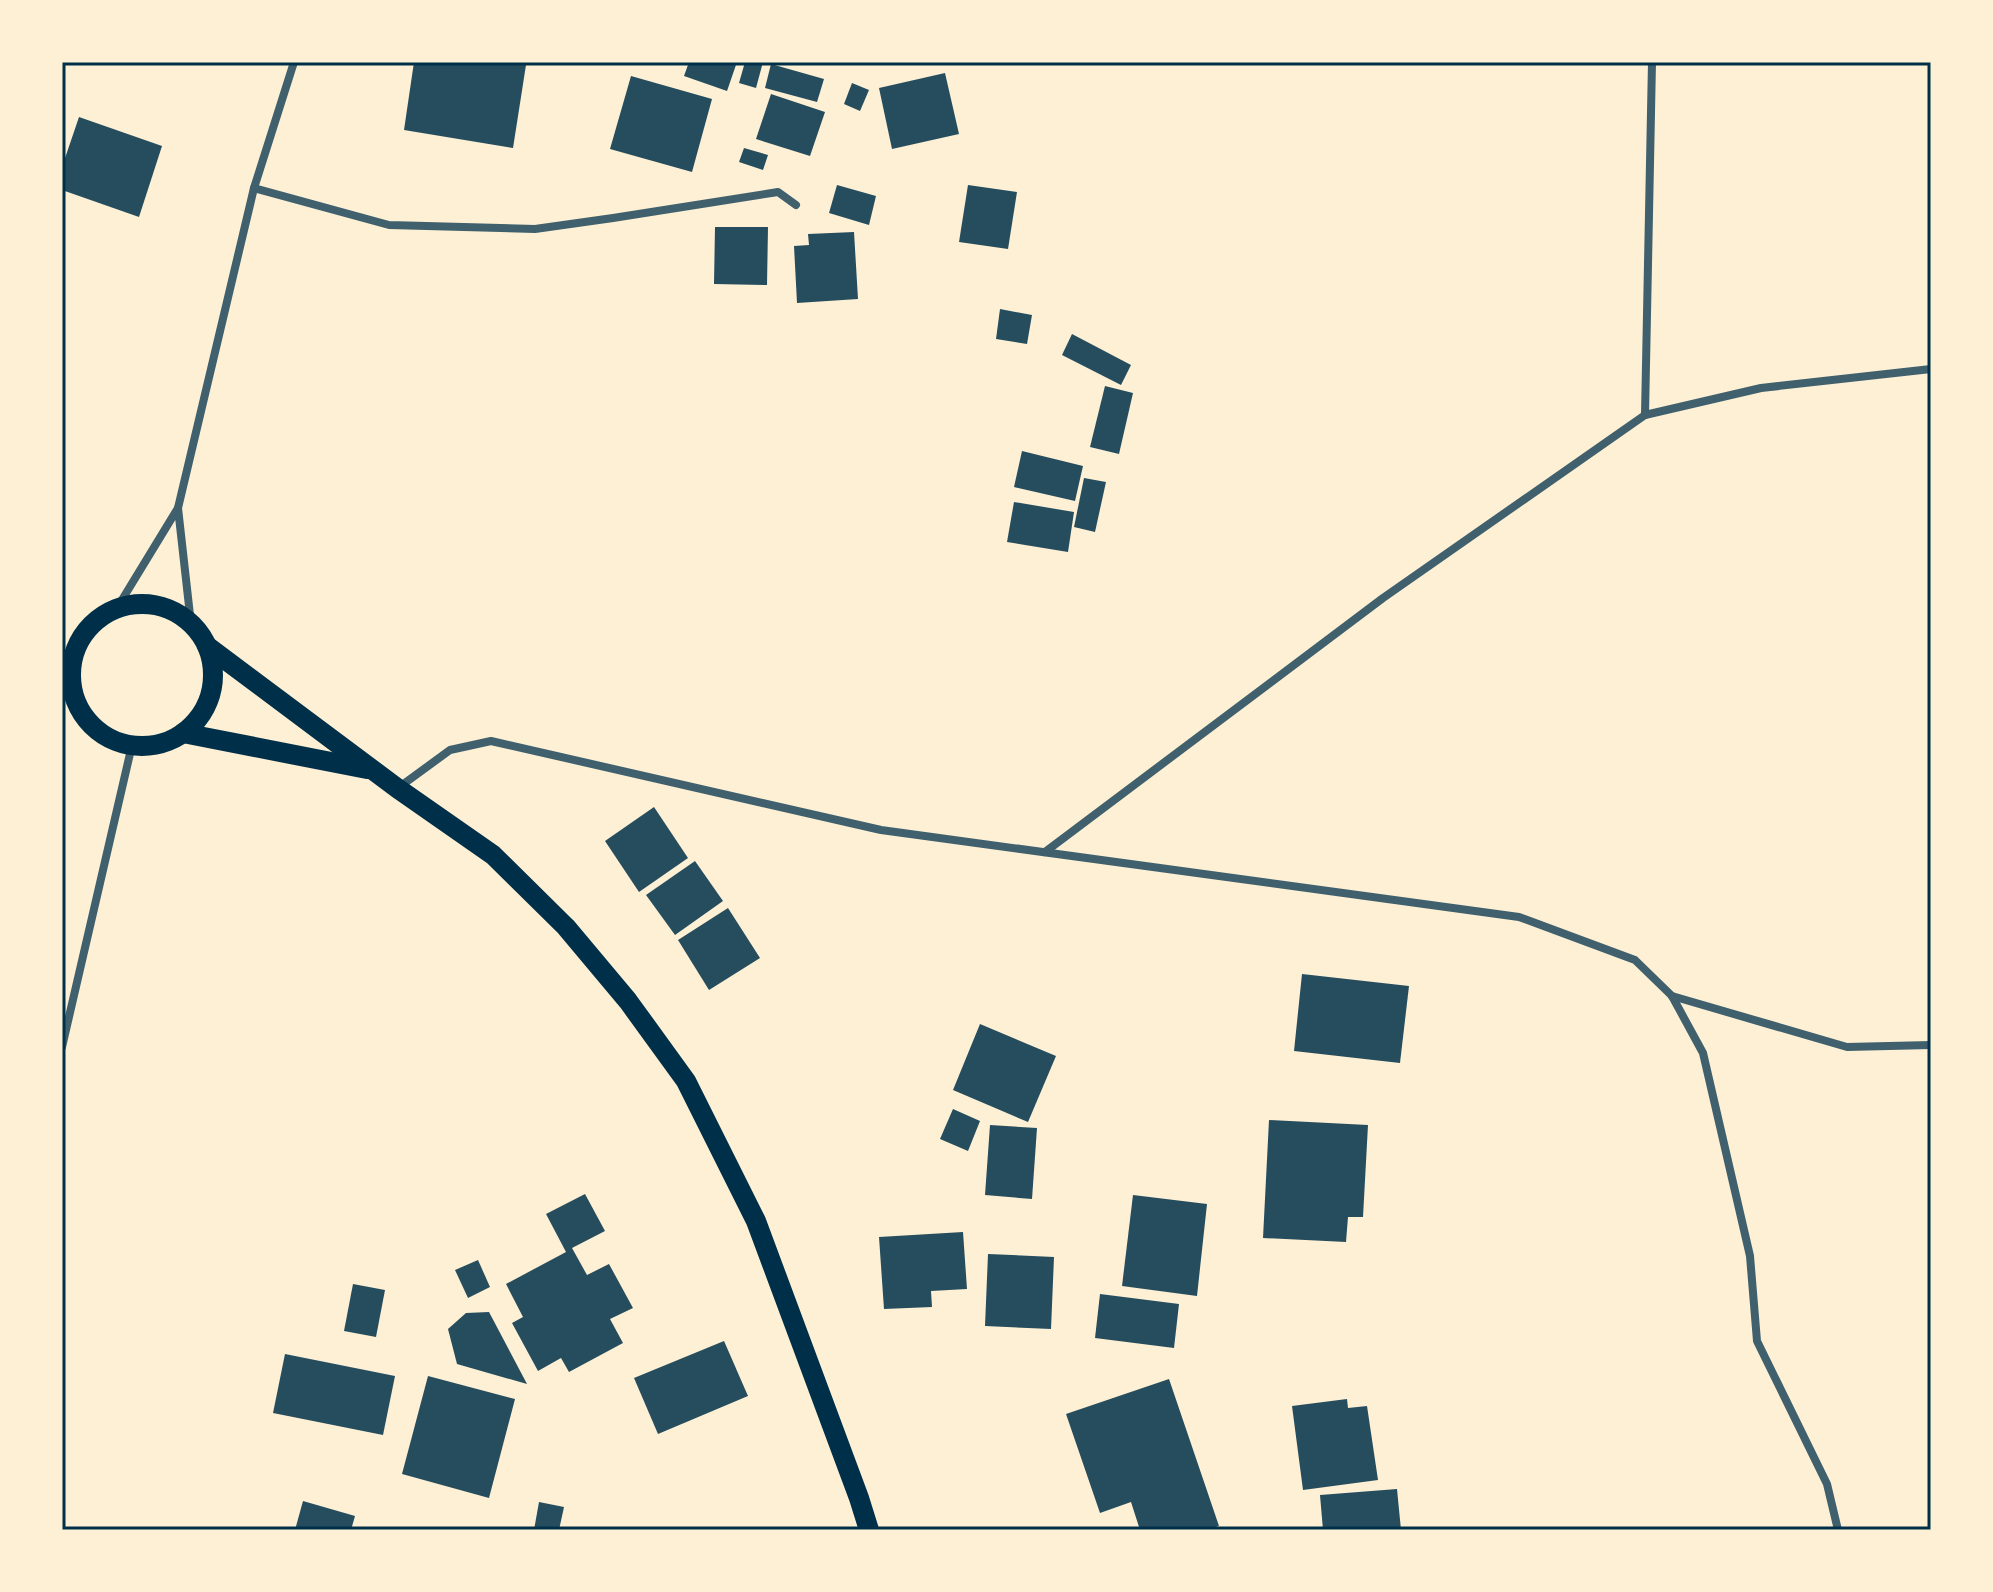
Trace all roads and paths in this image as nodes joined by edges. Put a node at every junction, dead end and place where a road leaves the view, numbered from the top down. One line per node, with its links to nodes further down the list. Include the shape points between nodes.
1 (294, 62): 3 (street)
2 (1652, 62): 6 (street)
3 (254, 188): 4 (street, via 389,225 535,229 778,192); 7 (street)
4 (796, 205)
5 (1931, 369): 6 (street, via 1761,388)
6 (1645, 415): 16 (street, via 1383,598)
7 (178, 508): 8 (street); 9 (street)
8 (117, 608): 9 (main road, via 157,605); 11 (main road, via 85,631)
9 (191, 624): 10 (main road)
10 (207, 646): 12 (main road, via 212,685 197,720); 14 (main road)
11 (66, 667): 13 (main road, via 80,710 94,727)
12 (183, 733): 13 (main road, via 150,746); 14 (main road)
13 (132, 745): 19 (street)
14 (375, 771): 15 (main road)
15 (397, 788): 16 (street, via 450,750 491,741 881,830); 20 (main road, via 493,855 566,927 686,1081 756,1221)
16 (1045, 852): 17 (street, via 1519,917 1635,960)
17 (1672, 996): 18 (street, via 1847,1047); 21 (street, via 1703,1053 1750,1256 1757,1341 1827,1484)
18 (1931, 1045)
19 (62, 1047)
20 (869, 1530)
21 (1838, 1530)

